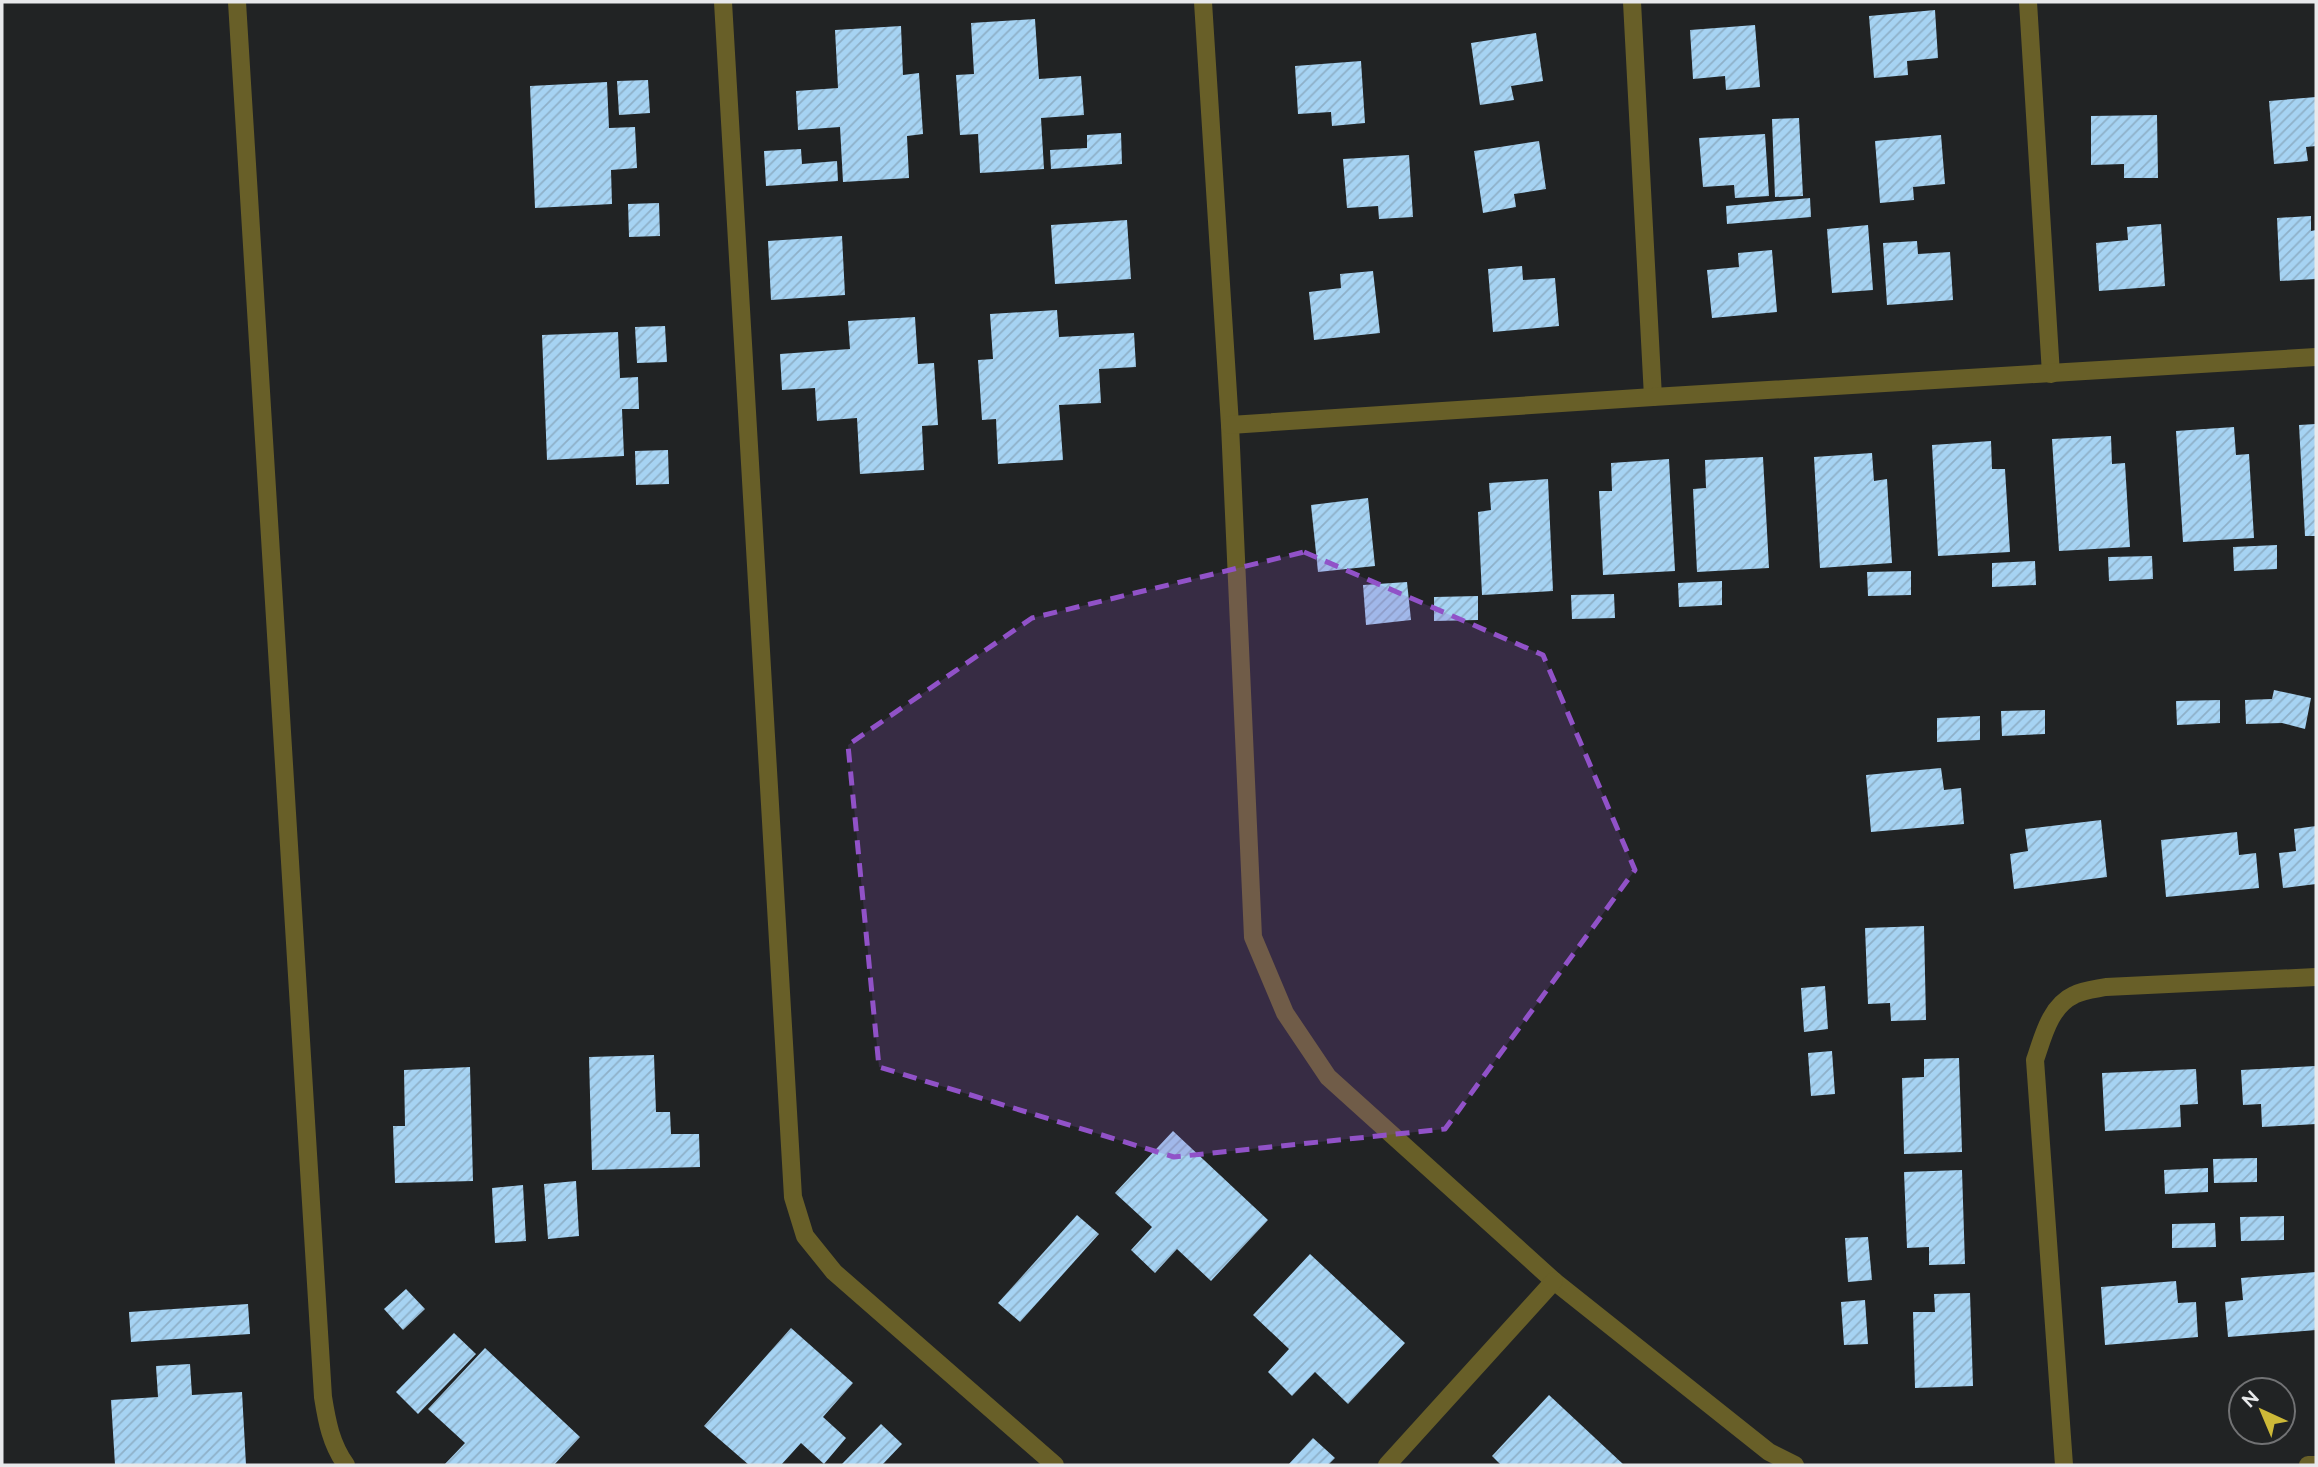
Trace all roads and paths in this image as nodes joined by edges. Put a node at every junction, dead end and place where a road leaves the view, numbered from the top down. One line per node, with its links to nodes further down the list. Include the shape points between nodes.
1 (237, 2): 12 (street, via 323,1397 328,1427)
2 (723, 2): 13 (street, via 793,1197 805,1236 834,1272)
3 (1203, 2): 9 (street)
4 (1632, 2): 8 (street)
5 (2028, 2): 7 (street)
6 (2316, 358): 7 (street)
7 (2051, 374): 8 (street)
8 (1653, 397): 9 (street)
9 (1230, 425): 11 (street, via 1253,937 1284,1013 1328,1077)
10 (2316, 977): 16 (street, via 2106,987 2073,995 2057,1009 2045,1030 2035,1060)
11 (1554, 1281): 14 (street); 15 (street, via 1769,1452)
12 (346, 1465)
13 (1055, 1465)
14 (1388, 1465)
15 (1795, 1465)
16 (2064, 1465)
17 (2308, 1465): 18 (street)
18 (2316, 1465)

